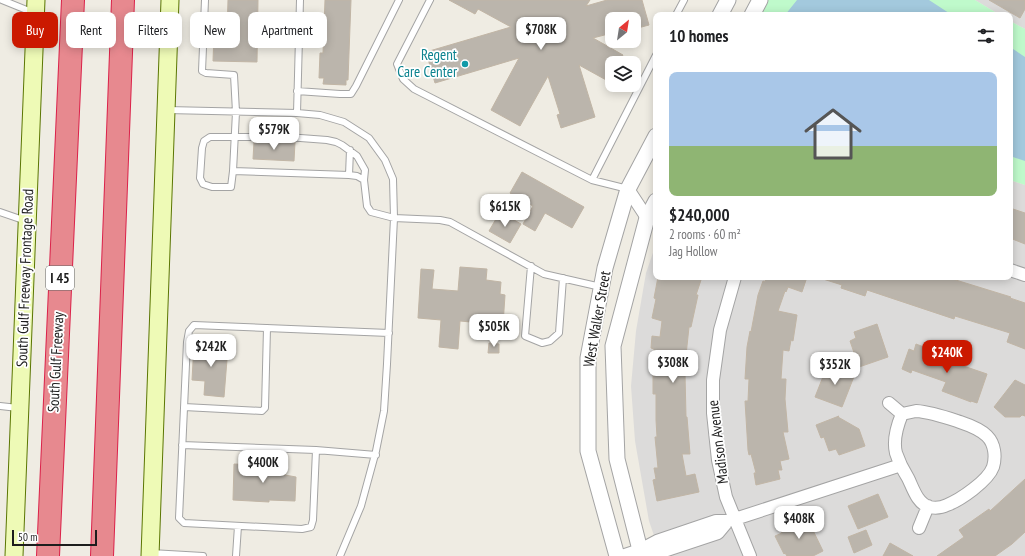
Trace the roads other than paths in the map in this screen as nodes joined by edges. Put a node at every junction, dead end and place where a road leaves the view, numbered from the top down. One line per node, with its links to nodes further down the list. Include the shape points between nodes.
1 (2, 0): 12 (lane)
2 (73, 0): 58 (highway, South Gulf Freeway / I 45)
3 (123, 0): 59 (highway)
4 (170, 0): 18 (main road)
5 (205, 0): 19 (lane, via 202,71 234,75)
6 (300, 0): 17 (lane)
7 (399, 0): 17 (lane, via 351,94)
8 (430, 0): 27 (lane, via 397,64 403,80)
9 (684, 0): 13 (lane)
10 (728, 0): 14 (street)
11 (760, 0): 15 (street)
12 (36, 7): 33 (main road, South Gulf Freeway Frontage Road)
13 (678, 12)
14 (722, 12)
15 (754, 12)
16 (653, 61): 27 (lane)
17 (297, 91): 20 (lane)
18 (166, 110): 19 (lane); 56 (main road)
19 (236, 112): 20 (lane); 21 (lane)
20 (297, 113): 31 (lane, via 320,115 344,122 369,138 385,160 393,179)
21 (234, 137): 23 (lane, via 328,140); 24 (lane); 24 (lane, via 210,136 204,141 200,178 203,184 231,187)
22 (653, 142): 28 (street, West Walker Street)
23 (350, 150): 25 (lane); 26 (lane, via 365,170)
24 (233, 171): 25 (lane)
25 (349, 175): 26 (lane)
26 (364, 180): 31 (lane, via 370,212)
27 (592, 180): 28 (lane)
28 (628, 189): 32 (street); 39 (street, West Walker Street)
29 (653, 207): 32 (street, West Walker Street)
30 (0, 212): 33 (lane)
31 (394, 218): 34 (lane, via 450,222); 41 (lane)
32 (647, 218): 55 (street, West Walker Street, via 613,346 617,459)
33 (27, 221): 45 (main road, South Gulf Freeway Frontage Road)
34 (531, 266): 37 (lane, via 544,274); 37 (lane, via 525,336 542,343 550,341 559,333)
35 (1013, 271): 36 (street)
36 (1025, 275)
37 (563, 278): 39 (lane)
38 (734, 280): 52 (street, Madison Avenue, via 720,330 713,380 713,419 718,460)
39 (601, 287): 63 (street, West Walker Street, via 588,358 588,452)
40 (267, 328): 41 (lane); 44 (lane, via 194,325 189,331 187,342); 44 (lane, via 266,408 262,411)
41 (389, 333): 49 (lane, via 384,411)
42 (890, 403): 46 (street)
43 (0, 406): 45 (lane)
44 (184, 407): 47 (lane)
45 (20, 408): 57 (main road, South Gulf Freeway Frontage Road)
46 (902, 414): 50 (street, via 896,429 896,452); 51 (street, via 927,411 940,415 978,429 993,445 995,456 986,478 946,506)
47 (182, 446): 48 (lane); 53 (lane, via 179,518 184,523)
48 (316, 450): 49 (lane); 53 (lane, via 311,526 302,530)
49 (376, 454): 62 (lane, via 361,506)
50 (901, 465): 51 (street, via 920,501); 52 (street)
51 (928, 506): 54 (street)
52 (731, 520): 55 (street, via 716,522 657,541); 65 (street, Madison Avenue)
53 (238, 526): 61 (lane)
54 (919, 528)
55 (641, 553): 64 (street)
56 (150, 554): 60 (lane)
57 (14, 556)
58 (48, 556)
59 (102, 556)
60 (203, 556)
61 (236, 556)
62 (340, 556)
63 (617, 556)
64 (622, 556)
65 (750, 556)

